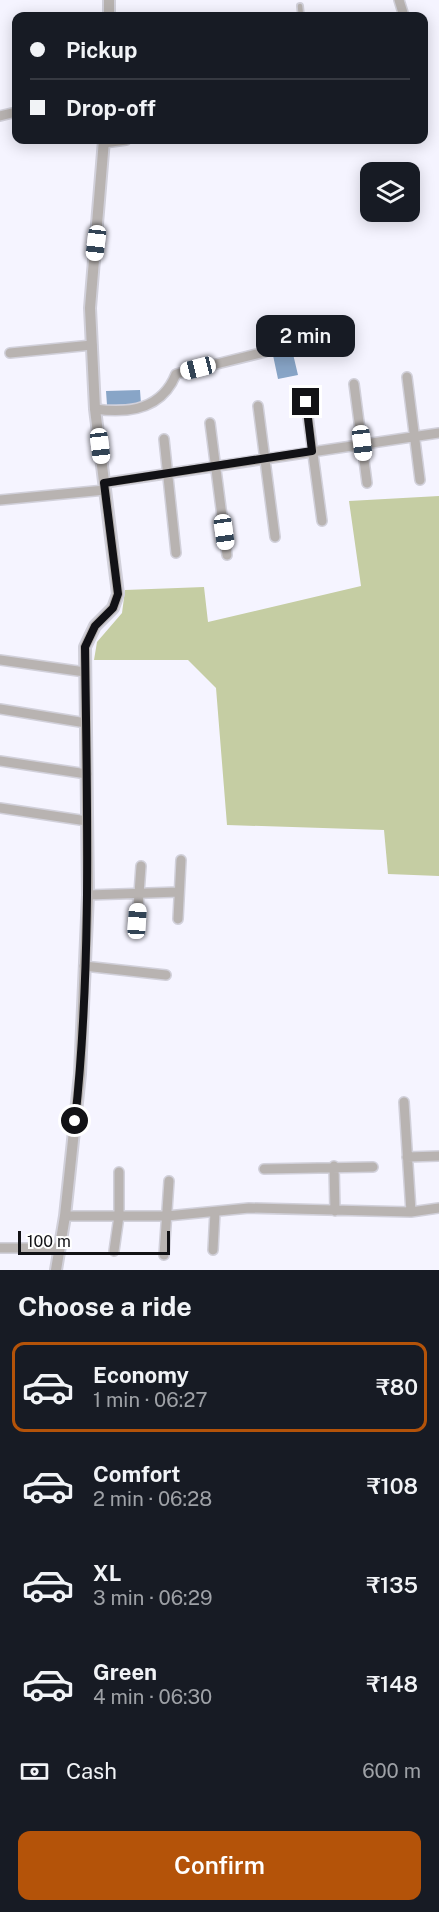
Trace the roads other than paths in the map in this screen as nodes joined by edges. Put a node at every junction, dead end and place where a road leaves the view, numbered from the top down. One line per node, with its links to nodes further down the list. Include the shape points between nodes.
1 (300, 6): 2 (lane)
2 (301, 12)
3 (104, 144): 4 (street, via 90,308)
4 (92, 345): 6 (street); 11 (street)
5 (265, 352): 11 (street, via 176,374 167,389 147,407)
6 (10, 353)
7 (407, 377): 14 (street)
8 (354, 384): 16 (street)
9 (306, 402): 17 (street)
10 (258, 406): 18 (street)
11 (95, 409): 23 (street)
12 (210, 423): 19 (street)
13 (439, 433): 14 (street)
14 (414, 436): 16 (street); 21 (street)
15 (164, 439): 20 (street)
16 (362, 443): 17 (street); 22 (street)
17 (312, 451): 18 (street); 25 (street)
18 (266, 457): 19 (street); 26 (street)
19 (215, 465): 20 (street); 28 (street)
20 (168, 472): 23 (street); 27 (street)
21 (420, 480)
22 (366, 483)
23 (105, 486): 24 (street); 30 (street, via 118,594 113,608 88,639)
24 (0, 500)
25 (322, 521)
26 (275, 537)
27 (176, 553)
28 (227, 555)
29 (0, 660): 30 (street)
30 (86, 672): 32 (street)
31 (0, 709): 32 (street)
32 (86, 723): 34 (street)
33 (0, 761): 34 (street)
34 (87, 774): 36 (street)
35 (0, 808): 36 (street)
36 (87, 821): 41 (street)
37 (181, 860): 39 (street)
38 (141, 866): 40 (street)
39 (179, 892): 40 (street); 42 (street)
40 (140, 894): 41 (street); 43 (street)
41 (88, 895): 44 (street)
42 (178, 919)
43 (137, 921)
44 (84, 966): 45 (street); 58 (street, via 80,1074)
45 (165, 975)
46 (404, 1102): 48 (street)
47 (439, 1156): 48 (street)
48 (407, 1157): 57 (street)
49 (334, 1166): 50 (street); 51 (street); 55 (street)
50 (372, 1167)
51 (264, 1169)
52 (119, 1172): 59 (street)
53 (169, 1181): 60 (street)
54 (439, 1208): 57 (street)
55 (334, 1211): 56 (street, via 249,1208); 57 (street)
56 (215, 1212): 60 (street); 63 (street)
57 (411, 1212)
58 (65, 1216): 59 (street); 62 (street)
59 (119, 1216): 60 (street); 64 (street)
60 (167, 1216): 65 (street)
61 (0, 1248): 62 (street)
62 (58, 1248): 66 (street)
63 (213, 1250)
64 (114, 1251)
65 (164, 1255)
66 (56, 1270)

